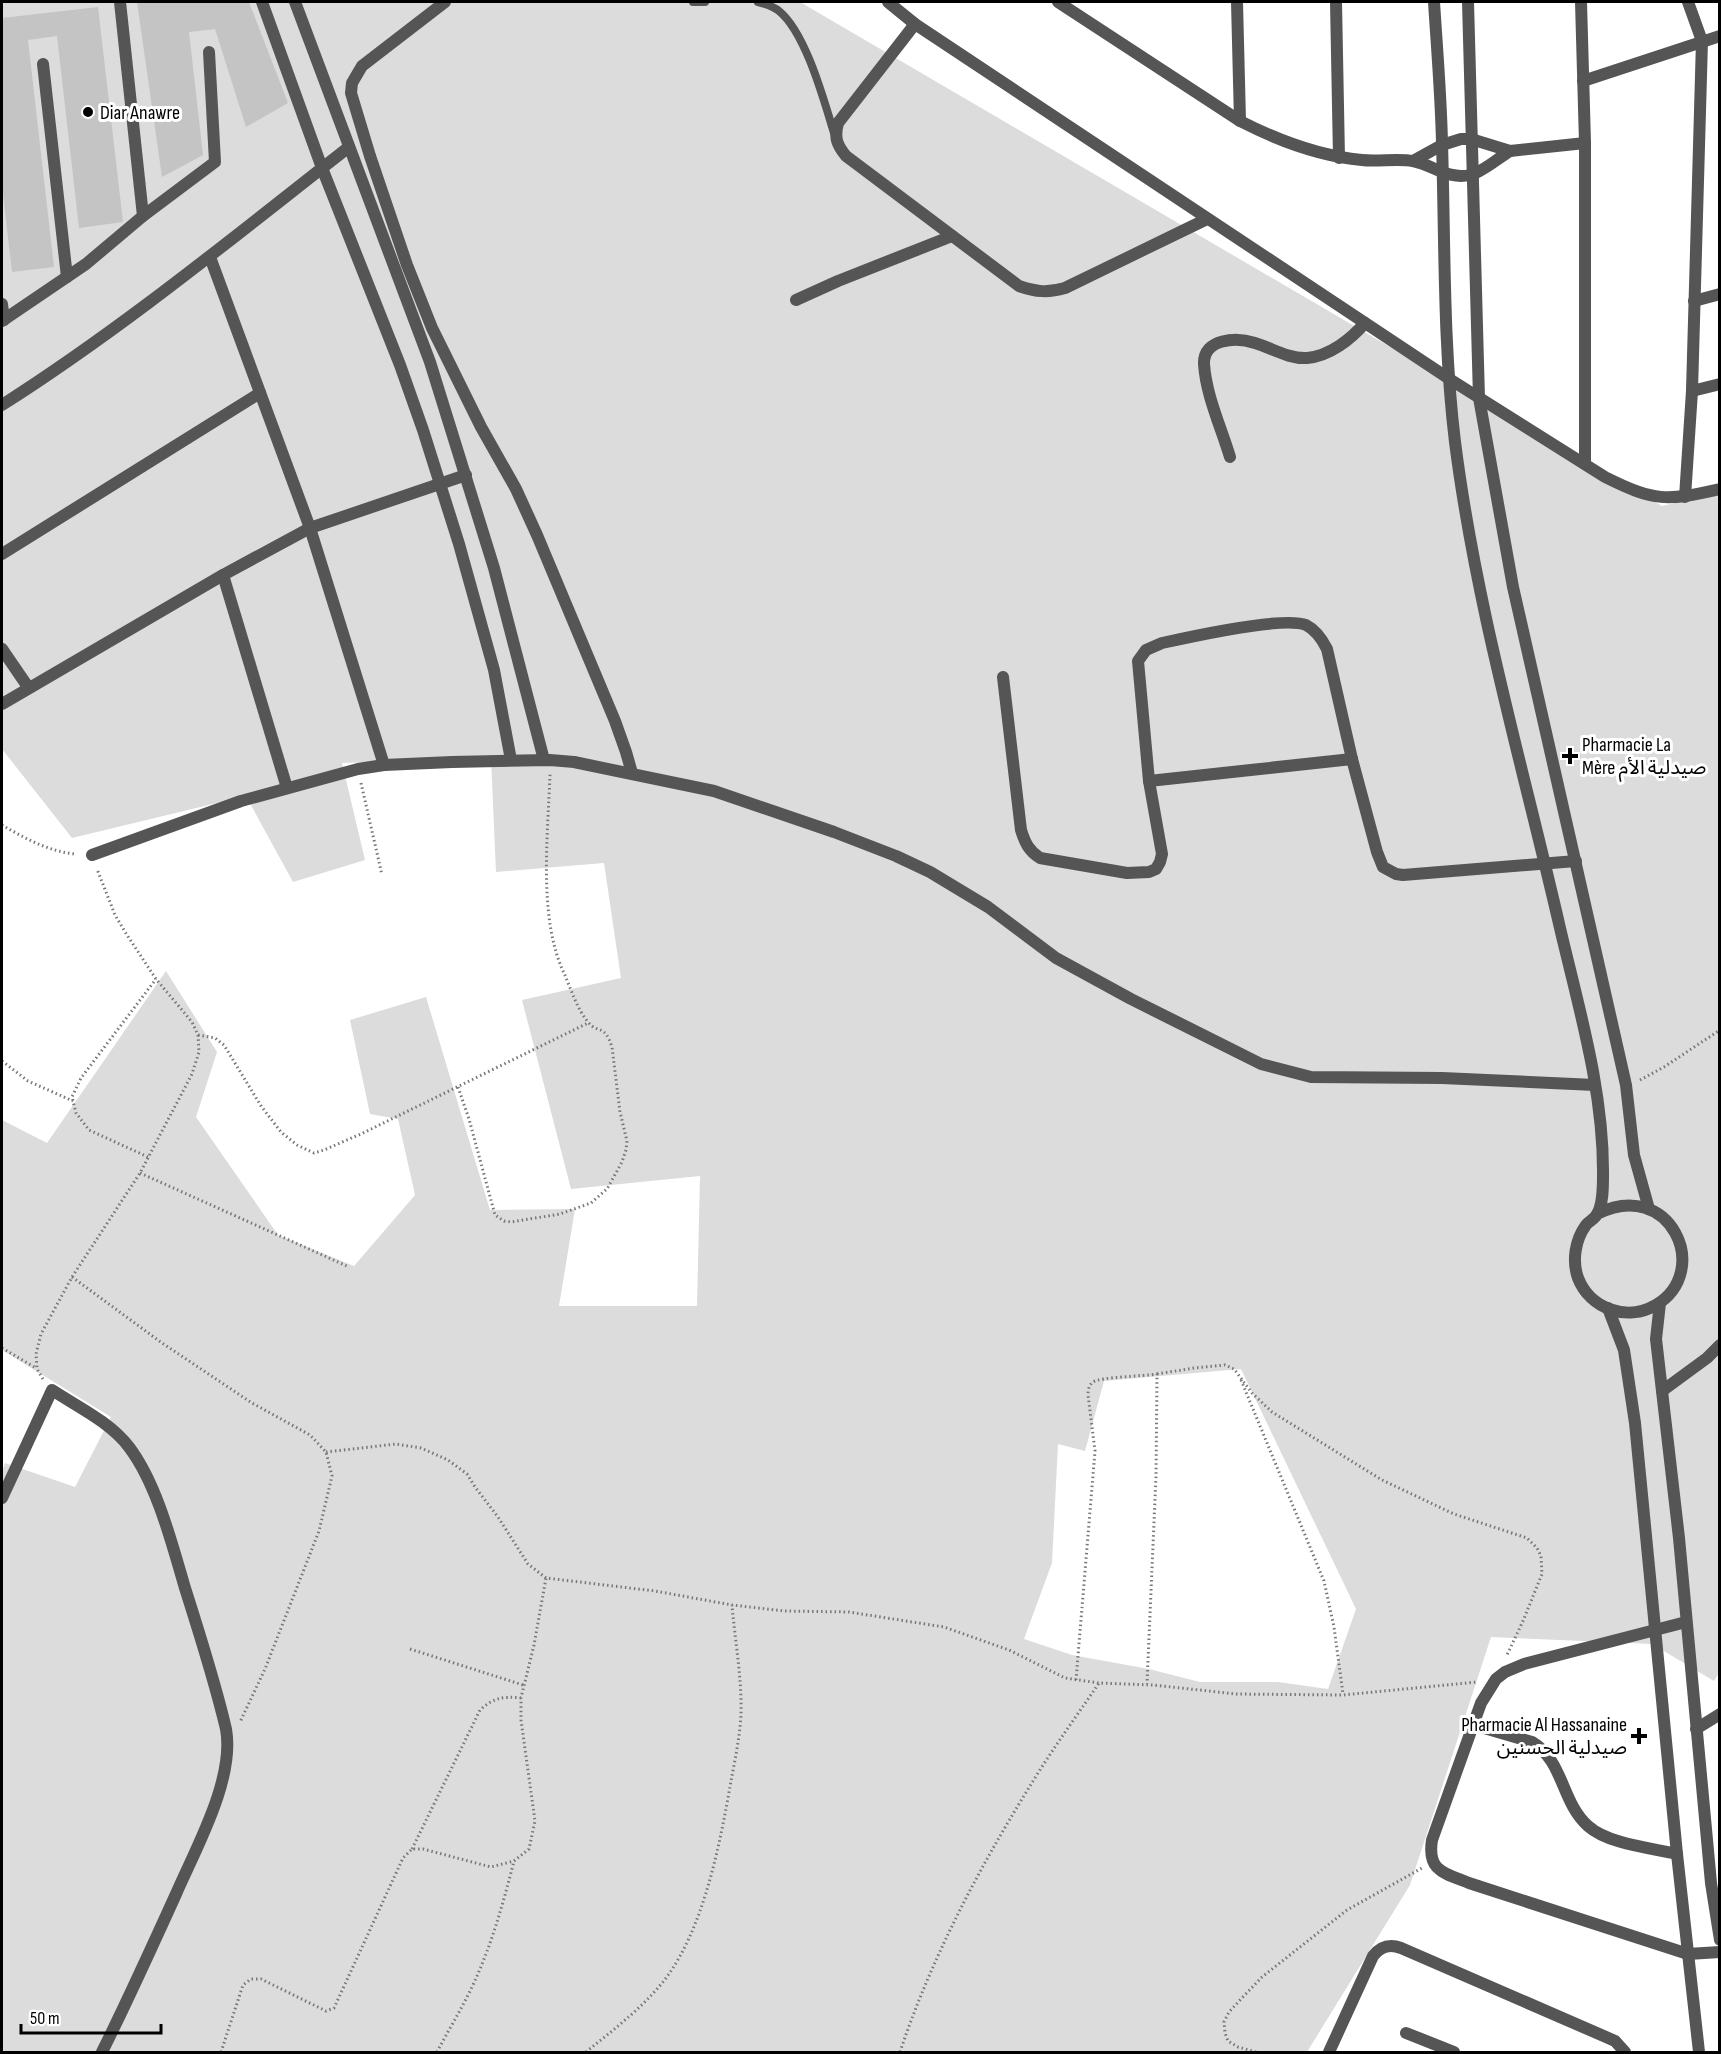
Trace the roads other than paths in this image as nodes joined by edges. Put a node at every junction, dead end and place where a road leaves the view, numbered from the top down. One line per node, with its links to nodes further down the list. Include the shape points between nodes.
1 (120, 2): 34 (street)
2 (262, 2): 31 (street)
3 (295, 2): 27 (street)
4 (445, 2): 68 (street, via 362,66 351,93 407,265 432,328 537,534 615,721)
5 (693, 2): 6 (lane)
6 (705, 2)
7 (758, 2): 23 (lane, via 779,11 806,51)
8 (888, 2): 16 (street)
9 (1058, 2): 22 (street)
10 (1237, 2): 22 (street)
11 (1336, 2): 29 (street)
12 (1434, 2): 26 (street)
13 (1468, 2): 24 (street)
14 (1581, 2): 21 (street)
15 (1689, 2): 18 (street)
16 (915, 24): 23 (street, via 838,123); 35 (street)
17 (1719, 36): 18 (street)
18 (1702, 41): 21 (street); 41 (street)
19 (209, 52): 34 (street, via 216,162)
20 (43, 64): 38 (street)
21 (1583, 81): 25 (street)
22 (1240, 121): 29 (street, via 1268,135)
23 (834, 135): 36 (street, via 846,156)
24 (1472, 140): 26 (street); 28 (street); 33 (street)
25 (1585, 143): 28 (street); 52 (street)
26 (1443, 145): 30 (street); 32 (street)
27 (348, 147): 31 (street); 53 (street, via 430,362)
28 (1510, 151): 33 (street)
29 (1339, 158): 30 (street)
30 (1413, 161): 32 (street)
31 (322, 168): 37 (street); 54 (street, via 400,365)
32 (1442, 173): 33 (street); 45 (street)
33 (1472, 175): 49 (street)
34 (143, 216): 38 (street)
35 (1207, 219): 36 (street, via 1052,292 1019,286); 44 (street)
36 (952, 236): 40 (street)
37 (210, 257): 48 (street); 50 (street)
38 (67, 277): 43 (street)
39 (1719, 294): 41 (street)
40 (796, 300)
41 (1694, 301): 47 (street)
42 (2, 304): 43 (street)
43 (3, 320)
44 (1365, 323): 45 (street); 51 (street, via 1347,340 1319,356 1288,356 1243,340 1221,342 1205,352 1209,387)
45 (1451, 380): 49 (street); 73 (street, via 1455,438 1473,551)
46 (1719, 384): 47 (street)
47 (1692, 391): 56 (street)
48 (260, 393): 57 (street); 58 (street)
49 (1479, 398): 52 (street); 72 (street, via 1513,587)
50 (2, 405)
51 (1230, 457)
52 (1585, 464): 56 (street, via 1646,495 1664,499)
53 (466, 475): 54 (street); 66 (street)
54 (441, 483): 57 (street); 65 (street, via 494,670)
55 (1719, 489): 56 (street)
56 (1685, 497)
57 (310, 528): 59 (street); 67 (street)
58 (2, 554)
59 (223, 575): 62 (street); 70 (street)
60 (2, 649): 62 (street)
61 (1003, 677): 69 (street, via 1021,830 1032,853 1051,861 1127,873 1156,868 1162,854)
62 (28, 687): 63 (street)
63 (2, 704)
64 (1352, 759): 69 (street); 69 (street, via 1324,642 1306,625 1281,622 1162,643 1141,655 1138,675); 73 (street, via 1380,862 1388,870 1403,875)
65 (511, 760): 66 (street); 67 (street)
66 (547, 760): 68 (street)
67 (384, 765): 70 (street)
68 (632, 773): 74 (street, via 714,790 896,856 981,903 1056,958 1261,1064 1311,1077)
69 (1149, 781)
70 (287, 788): 71 (street)
71 (92, 855)
72 (1576, 861): 73 (street); 75 (street, via 1626,1085 1634,1155)
73 (1545, 863): 74 (street)
74 (1595, 1085): 76 (street, via 1603,1160)
75 (1649, 1209): 76 (street, via 1626,1205); 77 (street, via 1667,1221 1681,1248 1679,1278)
76 (1598, 1214): 78 (street, via 1585,1226 1574,1258 1584,1290)
77 (1660, 1303): 78 (street, via 1645,1311 1628,1313); 80 (street, via 1656,1339)
78 (1608, 1308): 83 (street, via 1624,1350 1635,1423)
79 (1719, 1345): 80 (street)
80 (1662, 1391): 82 (street)
81 (2, 1498): 93 (street, via 52,1390 116,1433 147,1477 218,1694 228,1741 220,1791)
82 (1686, 1622): 83 (street); 86 (street)
83 (1656, 1629): 85 (street, via 1524,1664 1498,1678 1481,1703); 87 (street)
84 (1719, 1714): 86 (street)
85 (1474, 1725): 87 (street, via 1539,1747 1555,1766 1576,1814 1589,1827 1608,1838); 91 (street, via 1431,1840 1430,1855 1438,1870)
86 (1696, 1729): 88 (street)
87 (1677, 1854): 91 (street)
88 (1717, 1901): 89 (street)
89 (1719, 1940)
90 (1719, 1952): 91 (street)
91 (1688, 1954): 97 (street)
92 (1406, 2033): 95 (street)
93 (102, 2052)
94 (1329, 2052): 96 (street, via 1373,1956 1378,1949 1390,1946 1615,2041)
95 (1454, 2052)
96 (1625, 2052)
97 (1699, 2052)

